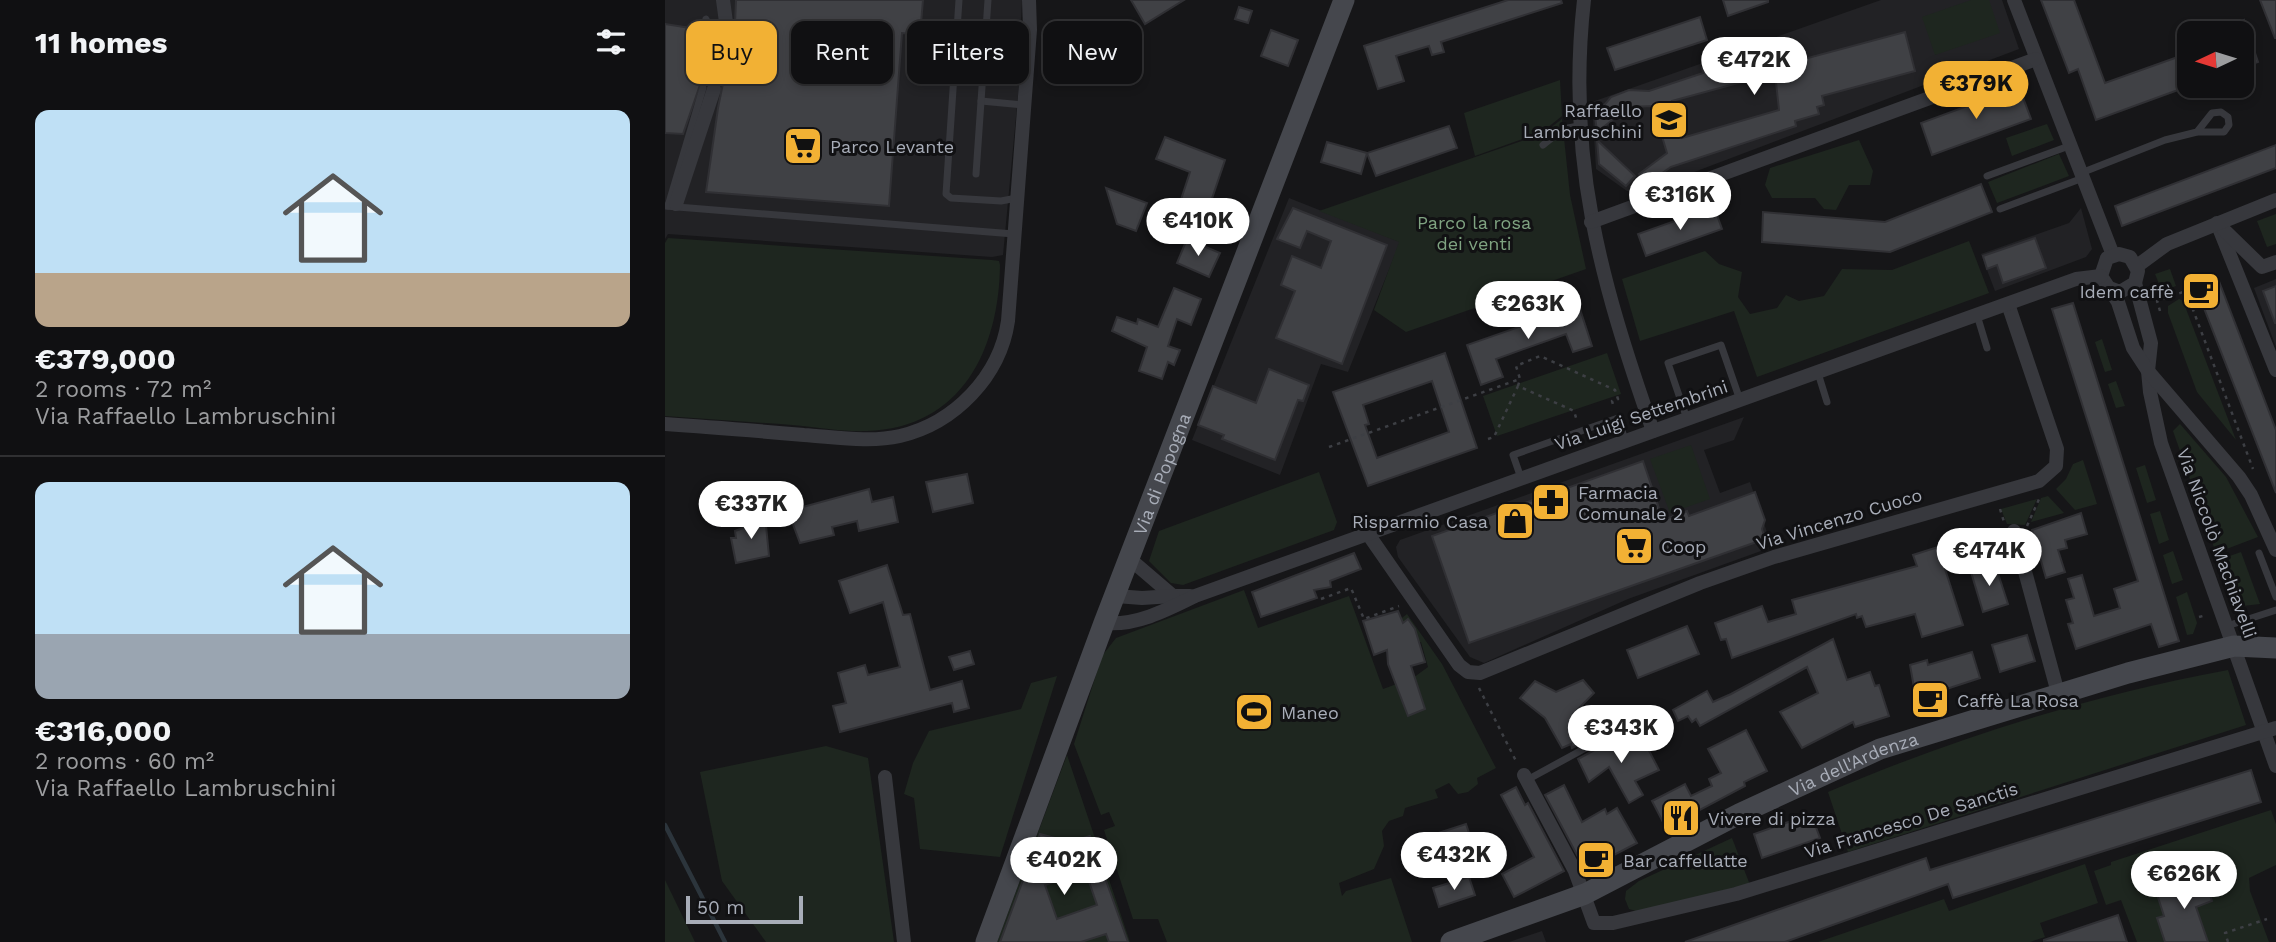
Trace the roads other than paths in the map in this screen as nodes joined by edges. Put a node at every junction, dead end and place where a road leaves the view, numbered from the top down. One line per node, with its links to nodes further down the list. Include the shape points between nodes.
1 (723, 0): 9 (street)
2 (959, 0): 22 (lane, via 946,194 1001,201)
3 (988, 0): 13 (lane)
4 (1029, 0): 10 (street)
5 (1038, 0): 10 (street)
6 (1584, 0): 15 (street)
7 (2014, 0): 11 (street)
8 (1343, 2): 51 (main road, Via di Popogna)
9 (726, 21)
10 (1030, 21): 14 (street)
11 (2036, 59): 18 (street); 26 (street)
12 (710, 84): 24 (street)
13 (981, 101): 14 (lane); 19 (lane)
14 (1024, 105): 22 (street)
15 (1578, 126): 17 (lane, via 1563,129); 26 (street)
16 (2197, 132): 21 (lane, via 2165,140)
17 (1543, 145)
18 (2069, 146): 20 (lane); 21 (street)
19 (976, 174)
20 (1987, 176)
21 (2082, 176): 25 (lane); 29 (street)
22 (1017, 198): 28 (street)
23 (2276, 200): 27 (street)
24 (670, 206): 28 (lane)
25 (2000, 209)
26 (1591, 222): 44 (street, via 1611,302)
27 (2217, 223): 30 (street, via 2262,267); 31 (street, via 2167,244); 38 (street)
28 (1014, 234): 43 (street, via 1002,345 974,392 935,422 899,436 867,439)
29 (2113, 255): 31 (street, via 2125,255); 32 (street, via 2103,263)
30 (2276, 262)
31 (2137, 266): 33 (street)
32 (2104, 282): 33 (street, via 2120,292); 34 (street, Via Luigi Settembrini, via 2075,279); 37 (street, Via Niccolò Machiavelli, via 2118,302 2133,348)
33 (2135, 283): 37 (street, Via Niccolò Machiavelli, via 2151,343)
34 (2008, 303): 35 (street, Via Luigi Settembrini); 48 (street, Via Vincenzo Cuoco, via 2057,449 2056,466 2044,479 1774,557 1630,610 1497,668 1474,672 1459,665)
35 (1977, 315): 36 (lane); 39 (street, Via Luigi Settembrini)
36 (1987, 348)
37 (2148, 370): 49 (street, via 2251,495); 58 (street, Via Niccolò Machiavelli, via 2161,443)
38 (2276, 370)
39 (1818, 373): 40 (street, Via Luigi Settembrini); 41 (lane)
40 (1741, 401): 42 (street, Via Luigi Settembrini); 42 (lane, via 1721,345 1668,363)
41 (1827, 402)
42 (1687, 420): 44 (street, Via Luigi Settembrini)
43 (665, 424)
44 (1653, 431): 45 (street, Via Luigi Settembrini)
45 (1625, 440): 46 (street, Via Luigi Settembrini); 46 (lane, via 1618,418 1581,430 1513,455)
46 (1521, 478): 48 (street, Via Luigi Settembrini)
47 (2014, 531): 60 (street)
48 (1368, 534): 54 (street, Via Luigi Settembrini)
49 (2276, 550)
50 (2259, 553): 55 (lane)
51 (1131, 560): 52 (main road, Via di Popogna); 53 (street)
52 (1116, 596): 53 (street, Via Luigi Settembrini); 57 (main road, Via di Popogna)
53 (1173, 596): 54 (street, Via Luigi Settembrini)
54 (1195, 596): 57 (street, Via Luigi Settembrini, via 1129,622)
55 (2276, 597)
56 (2276, 610): 58 (lane)
57 (1104, 623): 68 (main road, Via di Popogna)
58 (2230, 636): 59 (main road, Via dell'Ardenza); 60 (main road, Via dell'Ardenza); 62 (street, Via Niccolò Machiavelli)
59 (2276, 648)
60 (2058, 693): 66 (main road, Via dell'Ardenza, via 1915,737 1844,765)
61 (1635, 721): 65 (lane)
62 (2270, 729): 63 (street, Via Niccolò Machiavelli); 66 (street, Via Francesco De Sanctis, via 1736,894 1613,923 1594,923)
63 (2276, 766)
64 (884, 777): 67 (street)
65 (1525, 778): 66 (street)
66 (1584, 894): 69 (main road, Via dell'Ardenza)
67 (904, 942)
68 (986, 942)
69 (1451, 942)

